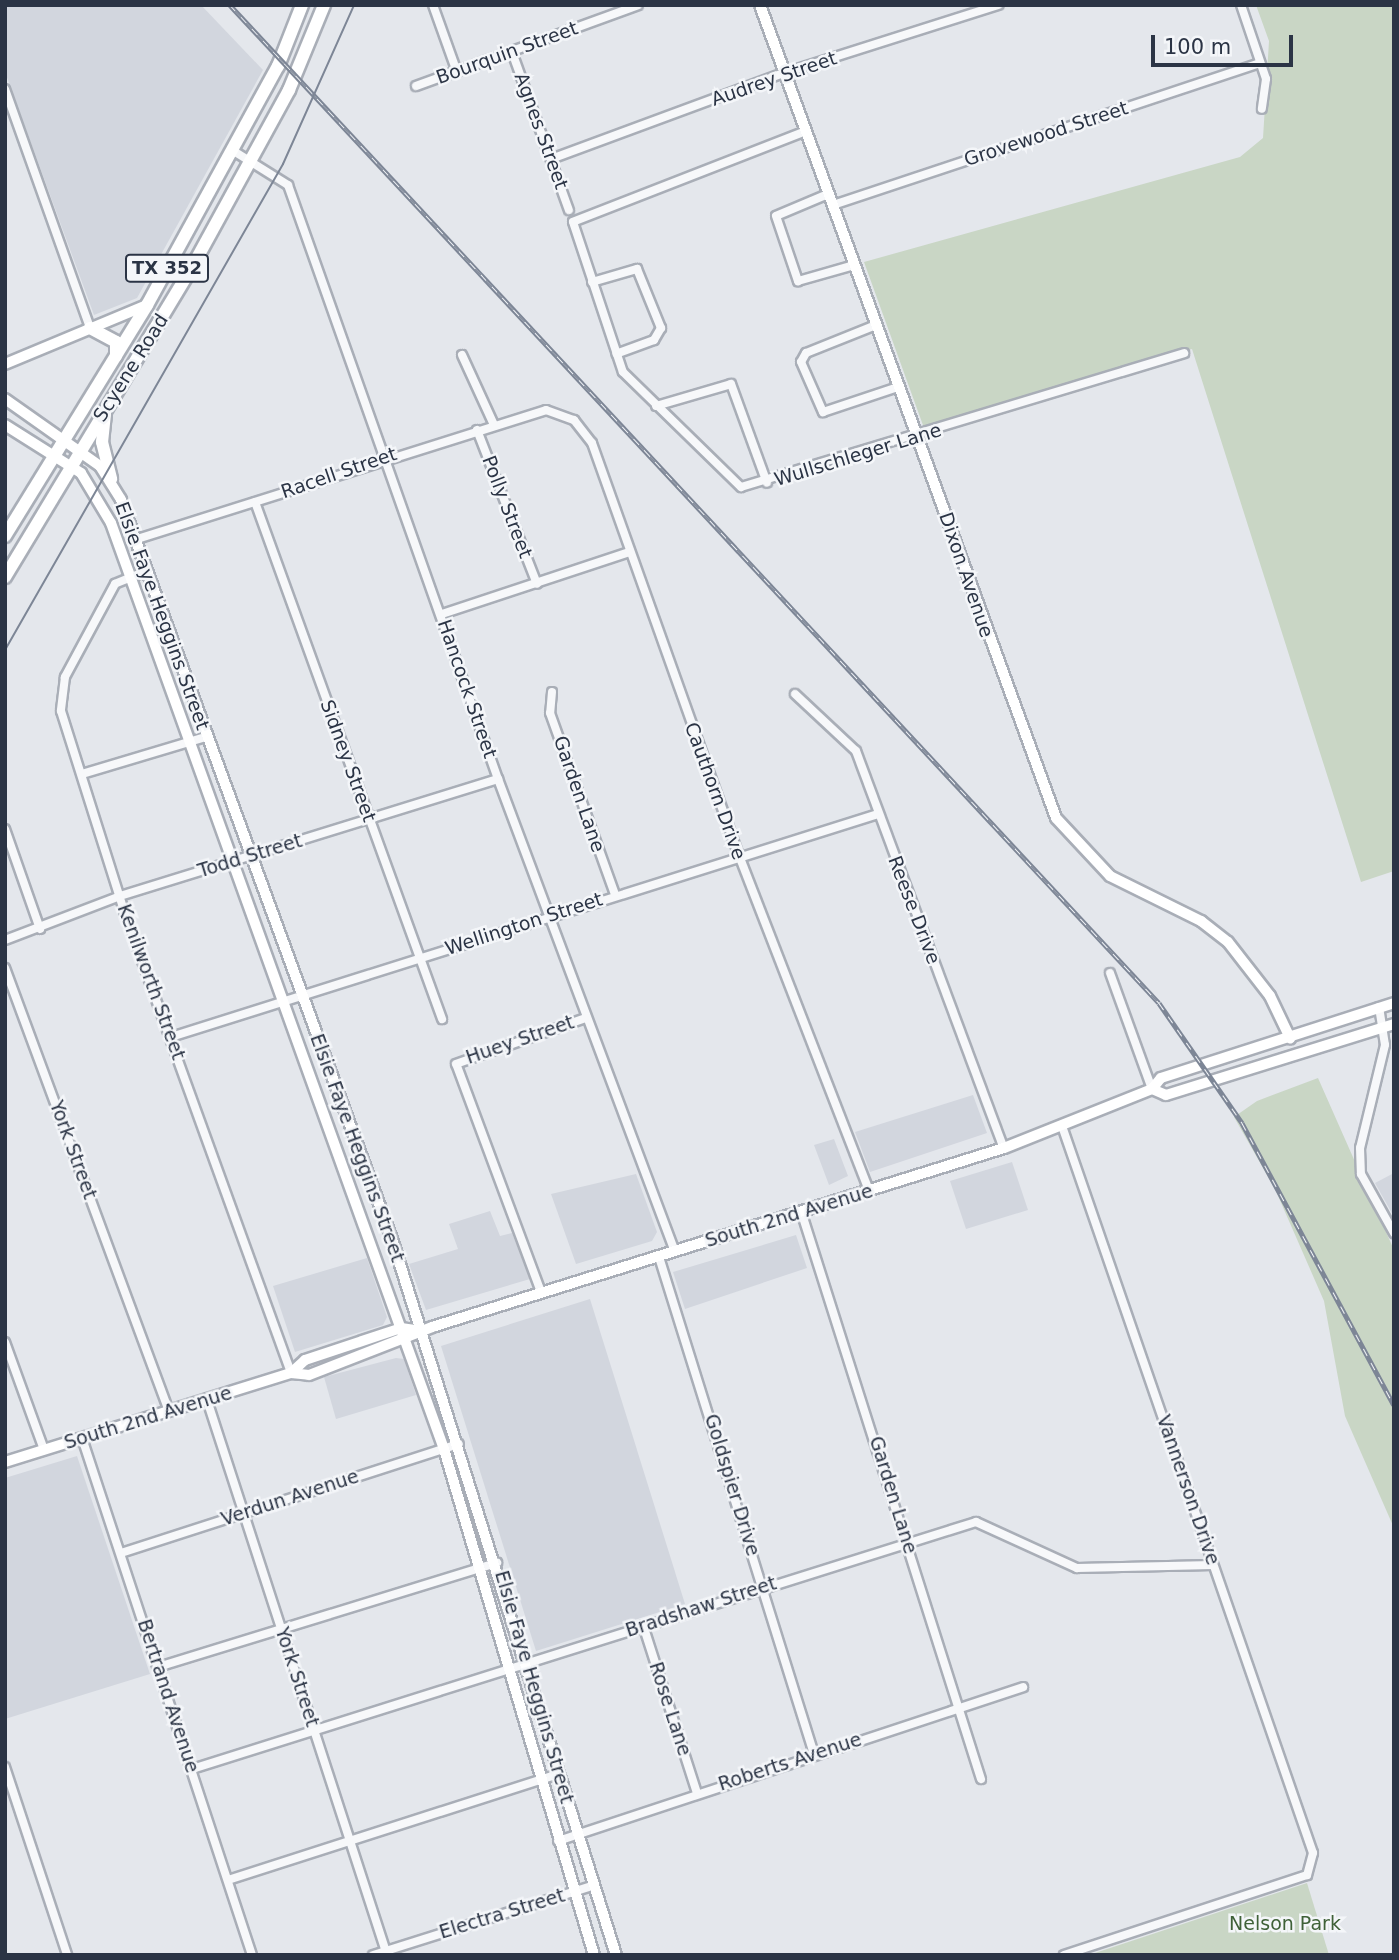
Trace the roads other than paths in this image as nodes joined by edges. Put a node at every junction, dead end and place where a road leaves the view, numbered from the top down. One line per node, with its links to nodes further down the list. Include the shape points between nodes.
1 (302, 5): 16 (main road, Scyene Road / TX 352)
2 (324, 5): 18 (main road, Scyene Road / TX 352)
3 (433, 5): 10 (street)
4 (638, 5): 8 (street, Bourquin Street)
5 (760, 5): 11 (main road, Dixon Avenue)
6 (999, 5): 11 (street, Audrey Street)
7 (1241, 5): 9 (street)
8 (512, 52): 10 (street, Bourquin Street); 17 (street, Agnes Street)
9 (1261, 63): 14 (street, via 1266,79); 20 (street, Grovewood Street)
10 (457, 72): 12 (street, Bourquin Street)
11 (785, 73): 15 (main road, Dixon Avenue); 17 (street, Audrey Street)
12 (416, 86)
13 (5, 89): 26 (street)
14 (1262, 109)
15 (806, 131): 19 (main road, Dixon Avenue); 23 (street, via 573,222)
16 (232, 150): 18 (street, Hancock Street); 24 (main road, Scyene Road / TX 352)
17 (551, 159): 21 (street, Agnes Street)
18 (251, 160): 35 (main road, Scyene Road / TX 352); 44 (street, Hancock Street, via 288,185)
19 (828, 194): 20 (main road, Dixon Avenue); 22 (street, via 776,216 799,281)
20 (832, 205): 22 (main road, Dixon Avenue)
21 (569, 210)
22 (854, 265): 25 (main road, Dixon Avenue)
23 (592, 282): 28 (street, Wullschleger Lane); 28 (street, via 637,269 661,328 654,340)
24 (147, 305): 26 (main road); 30 (main road, Scyene Road / TX 352)
25 (876, 325): 32 (main road, Dixon Avenue); 32 (street, via 806,353 802,362 823,412)
26 (90, 328): 30 (main road, via 116,342); 31 (main road)
27 (1184, 353): 40 (street, Wullschleger Lane)
28 (616, 354): 34 (street, Wullschleger Lane, via 623,372)
29 (462, 355): 38 (street, Polly Street)
30 (116, 356): 41 (main road, Scyene Road / TX 352)
31 (5, 364)
32 (898, 387): 40 (main road, Dixon Avenue)
33 (5, 399): 41 (main road, Elsie Faye Heggins Street)
34 (656, 406): 47 (street, Wullschleger Lane, via 735,483); 47 (street, via 731,384)
35 (107, 409): 42 (main road, Scyene Road / TX 352); 46 (main road, via 102,442)
36 (545, 410): 38 (street, Racell Street); 51 (street, Cauthorn Drive, via 574,420 592,443)
37 (5, 425): 43 (main road, Elsie Faye Heggins Street)
38 (494, 425): 39 (street, Racell Street)
39 (477, 430): 44 (street, Racell Street); 55 (street, Polly Street)
40 (917, 437): 47 (street, Wullschleger Lane); 85 (main road, Dixon Avenue, via 1056,818 1110,876 1201,921 1228,942 1270,996)
41 (63, 441): 42 (main road, Elsie Faye Heggins Street); 43 (main road, Scyene Road / TX 352)
42 (78, 451): 45 (main road, Scyene Road / TX 352); 46 (main road, Elsie Faye Heggins Street)
43 (54, 456): 45 (main road, Elsie Faye Heggins Street); 49 (main road, Scyene Road / TX 352)
44 (384, 456): 48 (street, Racell Street); 56 (street, Hancock Street)
45 (69, 466): 53 (main road, Scyene Road / TX 352); 54 (main road, Elsie Faye Heggins Street, via 95,488)
46 (111, 479): 50 (main road, Elsie Faye Heggins Street)
47 (767, 483)
48 (255, 502): 50 (street, Racell Street); 64 (street, Sidney Street)
49 (5, 536)
50 (134, 540): 52 (main road, Elsie Faye Heggins Street)
51 (629, 552): 55 (street); 67 (street, Cauthorn Drive)
52 (144, 572): 54 (street, Kenilworth Street); 59 (main road, Elsie Faye Heggins Street)
53 (5, 577)
54 (131, 577): 60 (main road, Elsie Faye Heggins Street); 61 (street, Kenilworth Street, via 115,584 61,688 61,711)
55 (537, 583): 56 (street)
56 (442, 614): 62 (street, Hancock Street)
57 (552, 692): 69 (street, Garden Lane, via 550,713)
58 (794, 694): 63 (street, Reese Drive, via 815,719 849,740)
59 (205, 737): 60 (street); 66 (main road, Elsie Faye Heggins Street)
60 (189, 742): 61 (street); 68 (main road, Elsie Faye Heggins Street)
61 (82, 774): 70 (street, Kenilworth Street)
62 (498, 779): 64 (street, Todd Street); 71 (street, Hancock Street)
63 (878, 814): 67 (street, Wellington Street); 89 (street, Reese Drive)
64 (369, 819): 66 (street, Todd Street); 74 (street, Sidney Street)
65 (5, 830): 72 (street)
66 (251, 856): 68 (street, Todd Street); 77 (main road, Elsie Faye Heggins Street)
67 (740, 858): 69 (street, Wellington Street); 90 (street, Cauthorn Drive)
68 (233, 862): 70 (street, Todd Street); 78 (main road, Elsie Faye Heggins Street)
69 (615, 895): 71 (street, Wellington Street)
70 (120, 896): 72 (street, Todd Street); 84 (street, Kenilworth Street)
71 (550, 918): 74 (street, Wellington Street); 81 (street, Hancock Street)
72 (40, 929): 73 (street, Todd Street)
73 (5, 940)
74 (421, 957): 77 (street, Wellington Street); 82 (street, Sidney Street)
75 (5, 968): 104 (street, York Street)
76 (1110, 973): 87 (street)
77 (303, 997): 78 (street, Wellington Street); 93 (main road, Elsie Faye Heggins Street)
78 (285, 1001): 84 (street, Wellington Street); 95 (main road, Elsie Faye Heggins Street)
79 (1394, 1003): 80 (main road, South 2nd Avenue)
80 (1379, 1007): 83 (street); 85 (main road, South 2nd Avenue)
81 (586, 1018): 94 (street, Hancock Street); 97 (street, Huey Street, via 456,1063)
82 (442, 1019)
83 (1389, 1025): 86 (main road, South 2nd Avenue); 92 (street, via 1360,1148 1361,1174)
84 (171, 1037): 102 (street, Kenilworth Street)
85 (1290, 1038): 86 (street, Dixon Avenue); 87 (main road, South 2nd Avenue, via 1161,1078)
86 (1296, 1053): 87 (main road, South 2nd Avenue, via 1166,1095)
87 (1152, 1089): 88 (main road, South 2nd Avenue)
88 (1062, 1126): 89 (main road, South 2nd Avenue); 114 (street, Vannerson Drive)
89 (1004, 1148): 90 (main road, South 2nd Avenue)
90 (869, 1191): 91 (main road, South 2nd Avenue)
91 (801, 1211): 94 (main road, South 2nd Avenue); 111 (street, Garden Lane)
92 (1394, 1233)
93 (394, 1245): 95 (main road); 99 (main road, Elsie Faye Heggins Street)
94 (675, 1252): 96 (main road, South 2nd Avenue)
95 (375, 1253): 98 (main road, Elsie Faye Heggins Street)
96 (659, 1257): 97 (main road, South 2nd Avenue); 116 (street, Goldspier Drive)
97 (541, 1292): 99 (main road, South 2nd Avenue)
98 (401, 1328): 99 (main road, South 2nd Avenue); 101 (main road, Elsie Faye Heggins Street); 102 (main road, South 2nd Avenue, via 305,1360)
99 (422, 1331): 101 (main road, South 2nd Avenue); 106 (main road, Elsie Faye Heggins Street)
100 (5, 1342): 108 (street)
101 (406, 1342): 102 (main road, South 2nd Avenue, via 309,1375); 107 (main road, Elsie Faye Heggins Street)
102 (291, 1373): 103 (main road, South 2nd Avenue)
103 (206, 1400): 104 (main road, South 2nd Avenue); 110 (street, York Street)
104 (169, 1412): 105 (main road, South 2nd Avenue)
105 (82, 1438): 108 (main road, South 2nd Avenue); 112 (street, Bertrand Avenue)
106 (459, 1444): 107 (street, Verdun Avenue); 113 (main road, Elsie Faye Heggins Street)
107 (444, 1449): 110 (street, Verdun Avenue); 115 (main road, Elsie Faye Heggins Street)
108 (44, 1450): 109 (main road, South 2nd Avenue)
109 (5, 1462)
110 (244, 1513): 112 (street, Verdun Avenue); 118 (street, York Street)
111 (908, 1543): 114 (street, Bradshaw Street, via 976,1522 1077,1567); 116 (street, Bradshaw Street); 123 (street, Garden Lane)
112 (121, 1553): 120 (street, Bertrand Avenue)
113 (498, 1563): 115 (street); 119 (main road, Elsie Faye Heggins Street)
114 (1213, 1565): 144 (street, Vannerson Drive, via 1312,1853 1307,1875)
115 (482, 1567): 118 (street); 121 (main road, Elsie Faye Heggins Street)
116 (763, 1586): 117 (street, Bradshaw Street); 125 (street, Goldspier Drive)
117 (643, 1625): 119 (street, Bradshaw Street); 131 (street, Rose Lane)
118 (282, 1630): 120 (street); 124 (street, York Street)
119 (527, 1666): 121 (street, Bradshaw Street); 128 (main road, Elsie Faye Heggins Street)
120 (158, 1668): 127 (street, Bertrand Avenue)
121 (511, 1670): 124 (street, Bradshaw Street); 129 (main road, Elsie Faye Heggins Street)
122 (1023, 1687): 123 (street, Roberts Avenue)
123 (958, 1709): 125 (street, Roberts Avenue); 130 (street, Garden Lane)
124 (314, 1730): 127 (street, Bradshaw Street); 133 (street, York Street)
125 (814, 1754): 131 (street, Roberts Avenue)
126 (5, 1767): 139 (street)
127 (192, 1769): 135 (street, Bertrand Avenue)
128 (559, 1774): 129 (street); 132 (main road, Elsie Faye Heggins Street)
129 (540, 1780): 133 (street); 134 (main road, Elsie Faye Heggins Street)
130 (981, 1780)
131 (697, 1793): 132 (street, Roberts Avenue)
132 (578, 1835): 134 (street, Roberts Avenue); 136 (main road, Elsie Faye Heggins Street)
133 (350, 1840): 135 (street); 138 (street, York Street)
134 (558, 1841): 137 (main road, Elsie Faye Heggins Street)
135 (228, 1880): 140 (street, Bertrand Avenue)
136 (592, 1886): 137 (street, Electra Street); 143 (main road, Elsie Faye Heggins Street)
137 (574, 1892): 138 (street, Electra Street); 142 (main road, Elsie Faye Heggins Street)
138 (386, 1953): 141 (street, Electra Street)
139 (66, 1955)
140 (252, 1955)
141 (373, 1955)
142 (594, 1955)
143 (617, 1955)
144 (1064, 1955)

